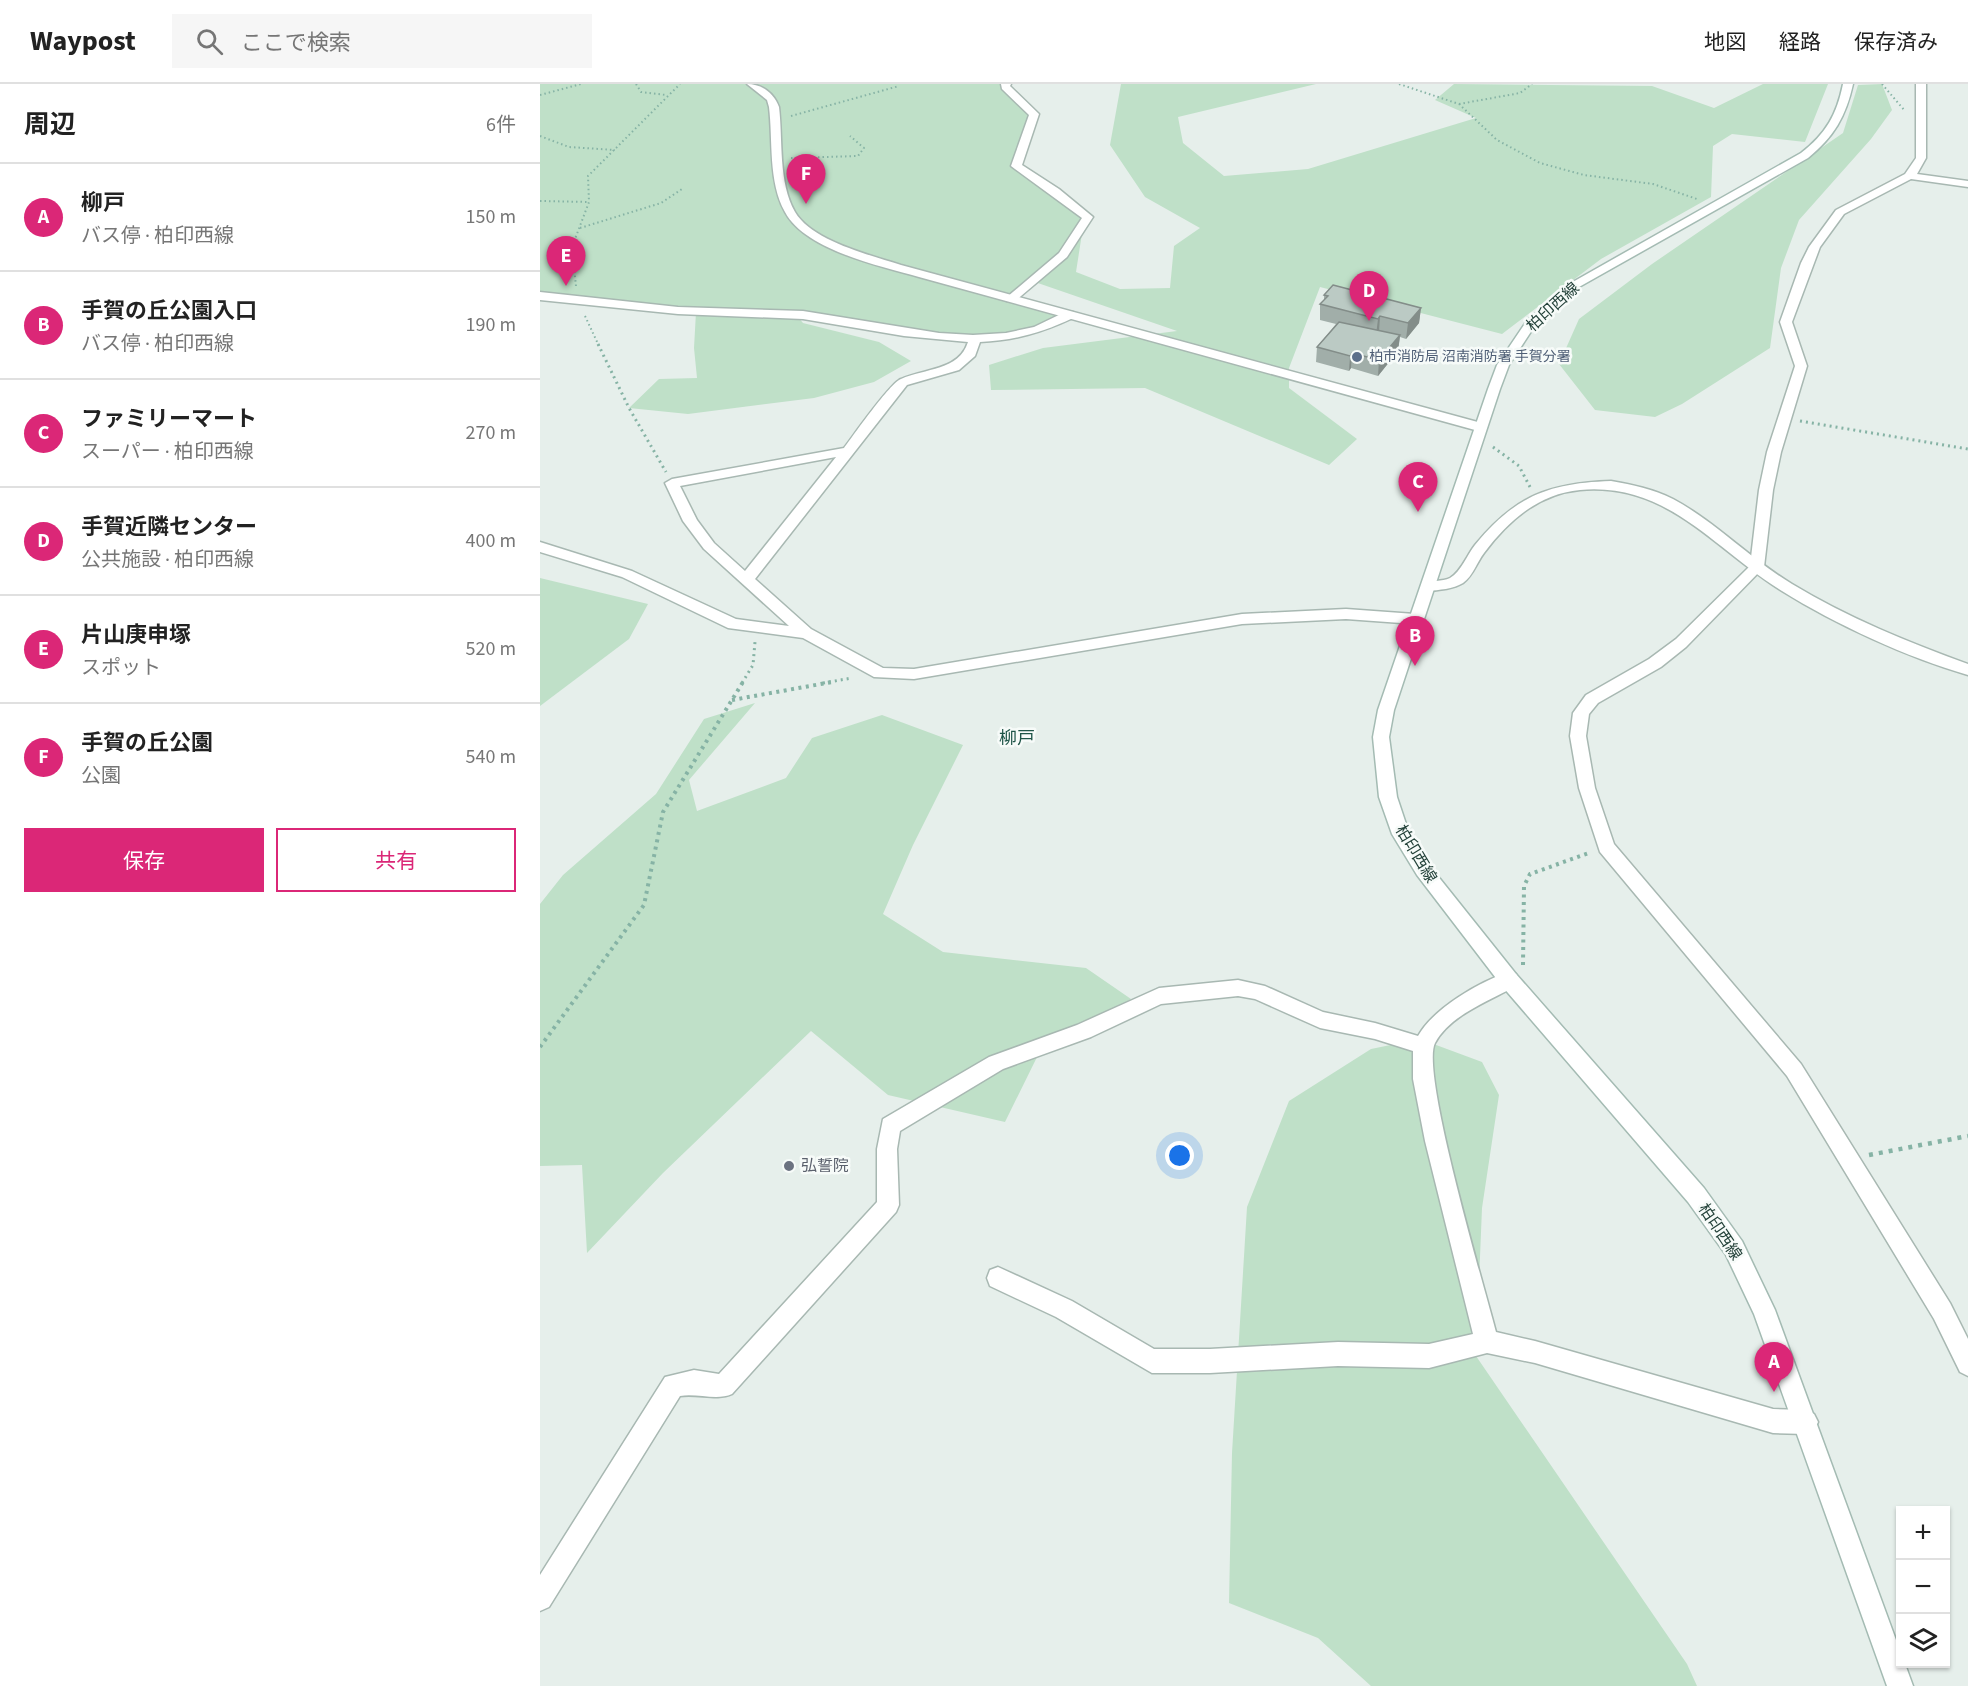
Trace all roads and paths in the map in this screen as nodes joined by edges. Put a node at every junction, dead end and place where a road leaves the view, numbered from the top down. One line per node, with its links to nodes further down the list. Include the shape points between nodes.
1 (581, 84): 12 (path)
2 (636, 84): 13 (path, via 641,92)
3 (680, 84): 13 (path)
4 (752, 84): 15 (street, via 771,99)
5 (1006, 84): 29 (street, via 1034,114 1016,166 1088,217 1064,255)
6 (1399, 84): 14 (path)
7 (1532, 84): 14 (path, via 1520,93)
8 (1848, 84): 26 (street, 柏印西線, via 1838,121 1814,150)
9 (1882, 84): 16 (path, via 1904,111)
10 (1921, 84): 16 (street)
11 (899, 86): 15 (path)
12 (540, 95)
13 (667, 95): 19 (path)
14 (1459, 104): 26 (path, via 1497,140 1540,163 1584,175 1663,187)
15 (776, 120): 20 (street)
16 (1920, 123): 21 (street, via 1921,158)
17 (540, 136): 19 (path, via 569,147)
18 (850, 136): 20 (path, via 864,148 858,156)
19 (616, 150): 25 (path, via 588,176)
20 (778, 158): 29 (street, via 781,186 791,215 824,241)
21 (1909, 176): 22 (street); 33 (street, via 1840,212 1815,247 1786,322 1802,366)
22 (1968, 184)
23 (682, 189): 27 (path, via 661,203)
24 (540, 201): 25 (path)
25 (589, 202): 27 (path)
26 (1715, 207): 34 (street, 柏印西線, via 1575,285 1530,326 1503,365)
27 (579, 228): 30 (path, via 572,247)
28 (540, 296): 30 (street)
29 (1011, 299): 31 (street)
30 (578, 300): 32 (street, via 696,312 803,315); 37 (path, via 629,408)
31 (1069, 315): 32 (street, via 1032,332); 34 (street)
32 (975, 340): 36 (street, via 971,353 955,367 903,382)
33 (1785, 418): 35 (path); 40 (street, via 1766,490)
34 (1479, 432): 38 (path, via 1519,466); 42 (street, 柏印西線)
35 (1968, 449)
36 (848, 451): 37 (street); 41 (street)
37 (672, 483): 41 (street, via 690,521 709,546)
38 (1534, 498): 40 (street, via 1590,486 1626,488 1654,496 1682,508); 42 (street, via 1513,513 1458,580)
39 (540, 547): 44 (street, via 627,574 733,624)
40 (1757, 567): 46 (street, via 1838,615); 49 (street, via 1681,643 1655,663 1592,699 1581,713 1578,736 1585,778)
41 (746, 580): 45 (street)
42 (1428, 586): 43 (street, 柏印西線)
43 (1415, 620): 47 (street, via 1346,614 1242,619 914,674); 50 (street, 柏印西線, via 1381,737 1388,798 1401,834 1423,870)
44 (756, 627): 45 (street); 48 (path, via 753,665)
45 (806, 633): 47 (street)
46 (1968, 670)
47 (880, 673): 48 (path)
48 (732, 700): 53 (path, via 663,812 644,904)
49 (1606, 847): 51 (path, via 1530,874 1523,898); 55 (street, via 1794,1070)
50 (1509, 980): 51 (street, 柏印西線); 52 (street, via 1446,1018 1427,1035)
51 (1524, 996): 59 (street, 柏印西線, via 1695,1195 1734,1248 1764,1310)
52 (1422, 1046): 57 (street, via 1423,1079 1436,1141); 60 (street, via 1320,1020 1258,992 1238,988 1159,996 1084,1031 996,1064 890,1126 888,1205 724,1386 694,1382 673,1385)
53 (540, 1047)
54 (1968, 1136): 55 (path)
55 (1850, 1159): 58 (street, via 1942,1311)
56 (998, 1278): 57 (street, via 1064,1309 1152,1361 1338,1354 1429,1356)
57 (1487, 1342): 59 (street, via 1535,1352 1773,1421)
58 (1968, 1364)
59 (1806, 1422): 61 (street, 柏印西線)
60 (540, 1598)
61 (1900, 1686)

